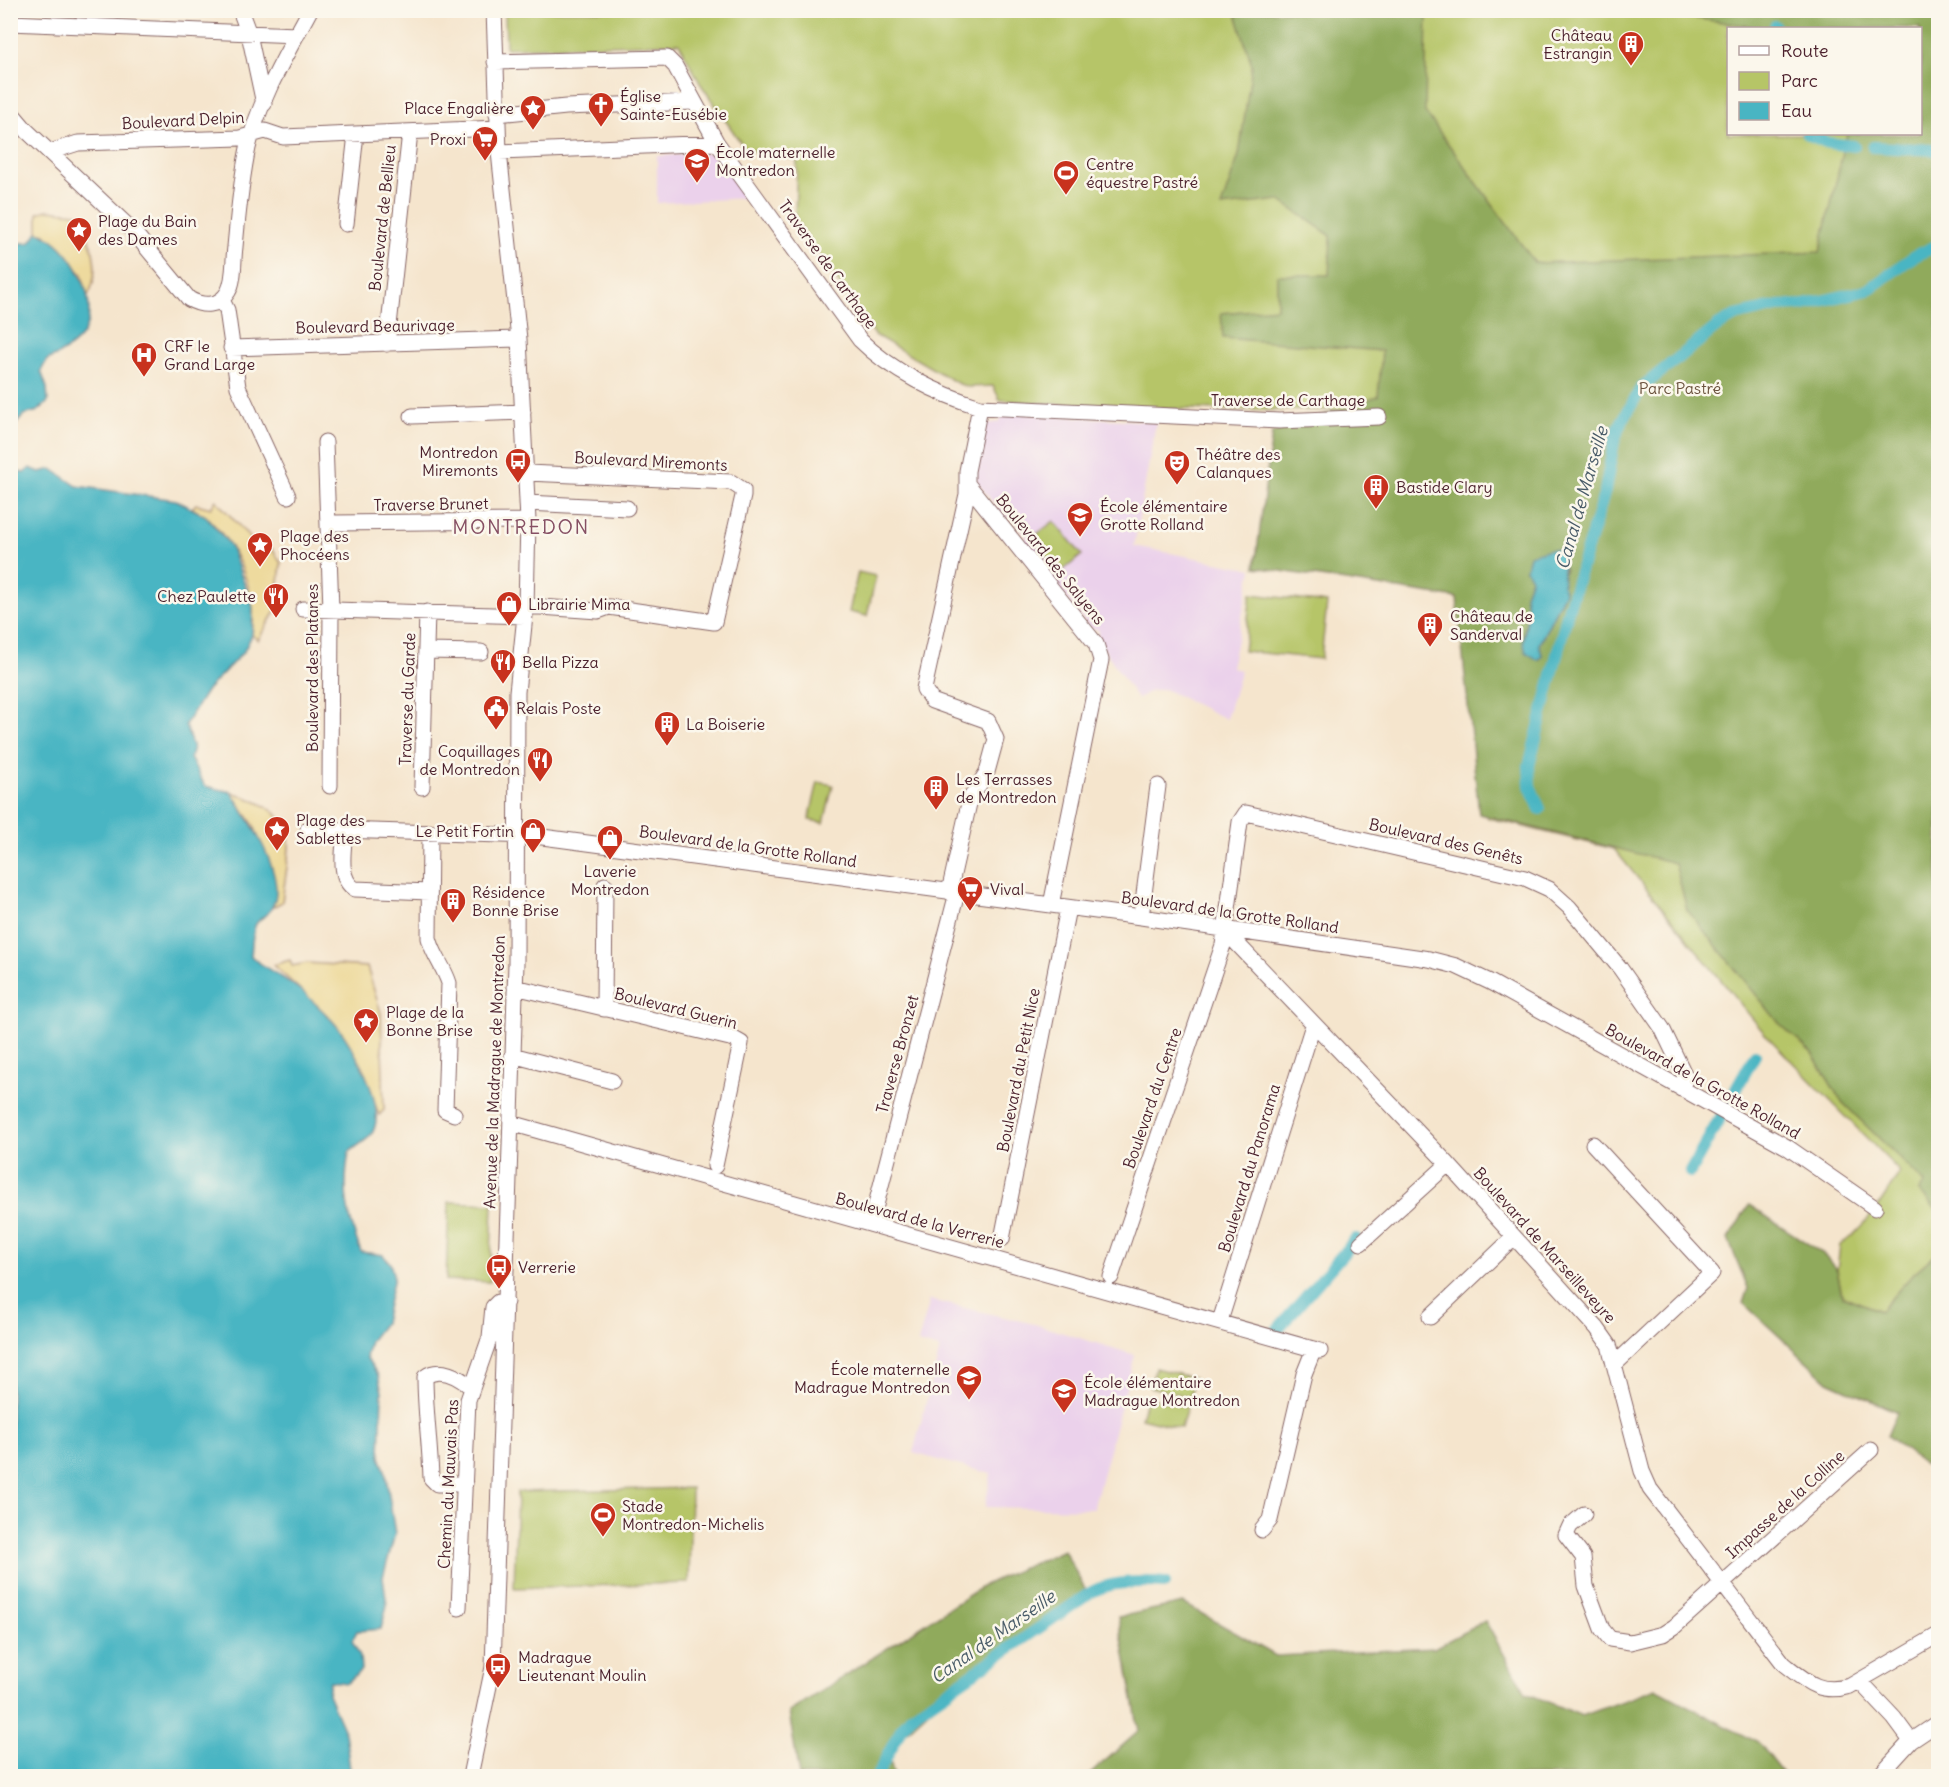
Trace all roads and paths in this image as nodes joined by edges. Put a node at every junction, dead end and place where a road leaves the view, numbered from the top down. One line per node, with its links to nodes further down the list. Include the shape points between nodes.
1 (240, 10): 5 (street)
2 (310, 10): 6 (street)
3 (494, 10): 7 (street)
4 (10, 23): 5 (street)
5 (249, 34): 6 (street); 9 (street)
6 (297, 35): 9 (street)
7 (495, 62): 8 (street, Traverse de Carthage, via 667,58); 11 (street)
8 (694, 102): 11 (street, via 566,107); 15 (street, Traverse de Carthage)
9 (264, 104): 14 (street)
10 (10, 111): 16 (street)
11 (497, 121): 12 (street, Boulevard Delpin); 17 (street)
12 (410, 132): 13 (street, Boulevard Delpin); 21 (street, Boulevard de Bellieu)
13 (356, 134): 14 (street, Boulevard Delpin, via 283,137 266,131); 18 (street)
14 (252, 135): 16 (street, Boulevard Delpin, via 78,143); 19 (street, via 243,176 231,284)
15 (717, 143): 17 (street); 23 (street, Traverse de Carthage, via 860,340 886,361 938,391)
16 (50, 152): 19 (street, via 132,230 189,299 206,305)
17 (499, 152): 20 (street, Avenue de la Madrague de Montredon)
18 (346, 224)
19 (222, 300): 22 (street)
20 (519, 339): 21 (street, Boulevard Beaurivage); 24 (street, Avenue de la Madrague de Montredon)
21 (387, 344): 22 (street, Boulevard Beaurivage)
22 (231, 348): 30 (street, via 238,387)
23 (980, 406): 26 (street, Traverse de Carthage, via 1279,421); 29 (street, via 967,471)
24 (523, 412): 25 (street); 28 (street, Avenue de la Madrague de Montredon)
25 (412, 416)
26 (1379, 417)
27 (325, 442): 36 (street, Boulevard des Platanes)
28 (526, 473): 31 (street, Avenue de la Madrague de Montredon); 37 (street, Boulevard Miremonts, via 731,482 743,490 743,496 714,622 609,607 598,611)
29 (969, 486): 50 (street, via 924,689 932,700 988,721 996,739 987,772 970,799); 51 (street, Boulevard des Salyens, via 1096,644 1101,660)
30 (288, 496)
31 (527, 503): 32 (street); 33 (street, Avenue de la Madrague de Montredon)
32 (627, 508)
33 (528, 521): 34 (street, Traverse Brunet); 37 (street, Avenue de la Madrague de Montredon)
34 (335, 523)
35 (303, 609): 36 (street)
36 (332, 609): 38 (street); 41 (street, Boulevard des Platanes)
37 (525, 611): 38 (street); 47 (street, Avenue de la Madrague de Montredon, via 517,692)
38 (428, 612): 39 (street, Traverse du Garde)
39 (426, 651): 40 (street); 43 (street, Traverse du Garde)
40 (481, 652)
41 (330, 786)
42 (1158, 786): 53 (street)
43 (422, 787)
44 (308, 830): 45 (street, Boulevard de la Grotte Rolland)
45 (345, 830): 46 (street, Boulevard de la Grotte Rolland); 49 (street, via 344,878 349,886 355,890)
46 (430, 832): 47 (street, Boulevard de la Grotte Rolland); 49 (street)
47 (517, 835): 50 (street, Boulevard de la Grotte Rolland); 55 (street, Avenue de la Madrague de Montredon)
48 (605, 885): 56 (street)
49 (429, 892): 61 (street, via 429,938 449,983 445,1110)
50 (953, 892): 51 (street, Boulevard de la Grotte Rolland); 67 (street, Traverse Bronzet)
51 (1052, 905): 52 (street, Boulevard de la Grotte Rolland)
52 (1068, 908): 53 (street, Boulevard de la Grotte Rolland); 69 (street, Boulevard du Petit Nice)
53 (1141, 917): 54 (street, Boulevard de la Grotte Rolland)
54 (1226, 931): 57 (street, Boulevard de Marseilleveyre); 60 (street, Boulevard de la Grotte Rolland, via 1456,966); 60 (street, Boulevard des Genêts, via 1240,822 1246,813 1525,878 1549,890 1569,908 1620,968 1662,1028 1686,1078); 71 (street, Boulevard du Centre)
55 (515, 987): 56 (street, Boulevard Guerin); 58 (street, Avenue de la Madrague de Montredon)
56 (604, 1009): 65 (street, Boulevard Guerin, via 741,1043)
57 (1313, 1025): 64 (street, Boulevard de Marseilleveyre); 74 (street, Boulevard du Panorama)
58 (512, 1055): 59 (street); 62 (street, Avenue de la Madrague de Montredon)
59 (612, 1080)
60 (1681, 1089): 66 (street, Boulevard de la Grotte Rolland, via 1787,1147)
61 (454, 1114)
62 (511, 1123): 67 (street, Boulevard de la Verrerie); 72 (street, Avenue de la Madrague de Montredon)
63 (1593, 1144): 75 (street, via 1712,1273)
64 (1448, 1164): 68 (street, Boulevard de Marseilleveyre); 70 (street)
65 (715, 1166)
66 (1875, 1208)
67 (871, 1224): 74 (street, Boulevard de la Verrerie)
68 (1514, 1237): 73 (street); 75 (street, Boulevard de Marseilleveyre, via 1597,1328 1609,1345)
69 (1002, 1239)
70 (1361, 1244)
71 (1111, 1277)
72 (506, 1302): 76 (street, Chemin du Mauvais Pas, via 498,1302 494,1307 490,1337); 87 (street, Avenue de la Madrague de Montredon, via 493,1667)
73 (1430, 1317)
74 (1220, 1321): 80 (street, Boulevard de la Verrerie, via 1315,1354 1304,1374 1270,1520)
75 (1614, 1365): 81 (street, Boulevard de Marseilleveyre, via 1645,1480)
76 (471, 1387): 78 (street, Chemin du Mauvais Pas); 78 (street, via 450,1374 425,1377 431,1478 437,1484)
77 (1871, 1450): 81 (street, Impasse de la Colline)
78 (465, 1484): 82 (street, Chemin du Mauvais Pas)
79 (1584, 1514): 81 (street, Impasse de la Colline, via 1566,1535 1583,1557 1586,1586 1602,1629 1615,1641 1630,1642 1669,1631)
80 (1262, 1530)
81 (1724, 1584): 84 (street, Boulevard de Marseilleveyre, via 1784,1664 1812,1686 1837,1690)
82 (459, 1608)
83 (1938, 1635): 84 (street, Boulevard de Marseilleveyre)
84 (1859, 1681): 86 (street)
85 (1938, 1723): 86 (street)
86 (1911, 1741): 88 (street)
87 (470, 1776)
88 (1879, 1776)

